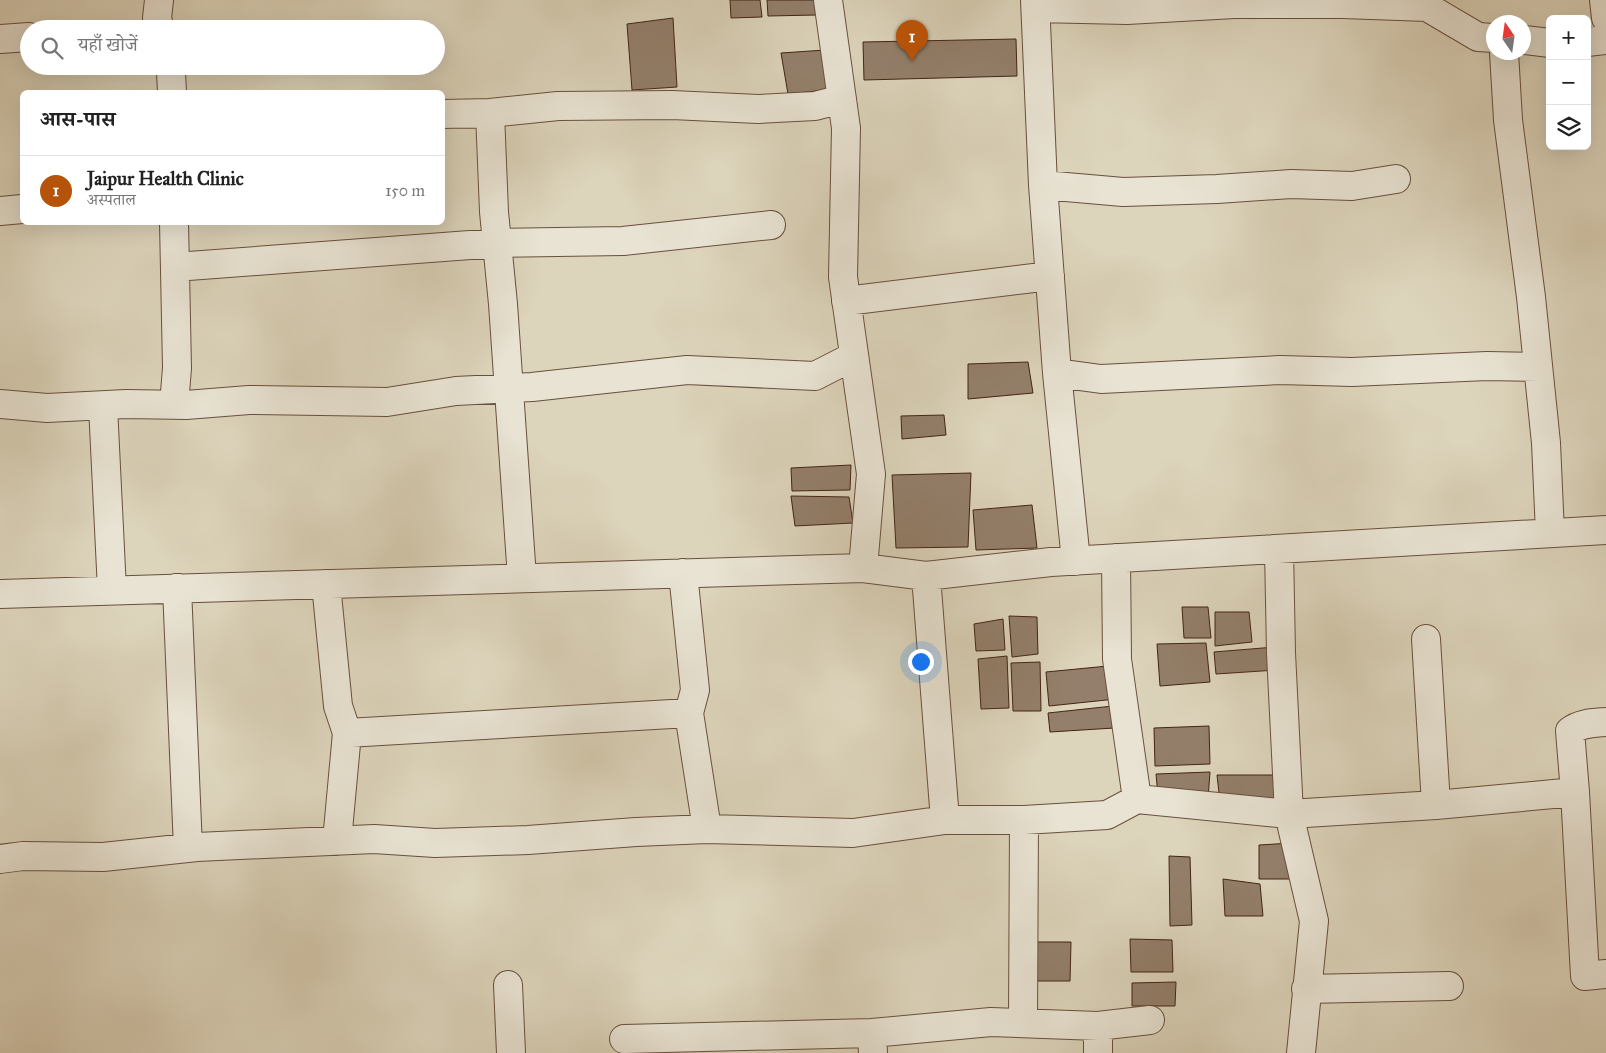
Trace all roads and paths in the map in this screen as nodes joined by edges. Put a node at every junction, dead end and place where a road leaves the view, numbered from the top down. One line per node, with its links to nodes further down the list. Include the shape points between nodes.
1 (159, 0): 6 (street)
2 (828, 0): 17 (street)
3 (1604, 0): 5 (street)
4 (1035, 4): 8 (street, via 1127,10 1234,4 1427,7 1478,37); 21 (street)
5 (1606, 18)
6 (158, 20)
7 (20, 38): 9 (street)
8 (1486, 38)
9 (0, 39)
10 (1606, 40): 12 (street)
11 (1531, 41): 13 (street)
12 (1591, 42)
13 (1546, 43)
14 (1504, 60): 31 (street, via 1508,120)
15 (171, 75): 16 (street)
16 (172, 90)
17 (842, 99): 18 (street, via 815,106 758,109 672,105 558,106); 29 (street, via 846,128 842,278)
18 (490, 112): 19 (street); 26 (street)
19 (445, 114)
20 (1396, 179): 21 (street, via 1352,186 1290,184 1123,192)
21 (1042, 184): 28 (street)
22 (20, 209): 23 (street)
23 (0, 211)
24 (174, 225): 27 (street)
25 (771, 225): 26 (street, via 623,241)
26 (497, 243): 27 (street); 33 (street)
27 (175, 267): 35 (street, via 177,368)
28 (1050, 276): 29 (street); 32 (street)
29 (846, 301): 30 (street)
30 (854, 356): 33 (street, via 815,376 686,370); 42 (street, via 871,474)
31 (1538, 366): 32 (street, via 1352,372 1280,370 1101,379); 38 (street)
32 (1057, 373): 41 (street)
33 (508, 388): 35 (street, via 456,390 387,402 249,400); 45 (street)
34 (0, 404): 36 (street, via 47,408)
35 (174, 405): 36 (street)
36 (103, 406): 48 (street)
37 (1606, 530): 38 (street)
38 (1550, 533): 39 (street)
39 (1278, 549): 40 (street); 57 (street)
40 (1116, 558): 41 (street); 55 (street, via 1117,659)
41 (1076, 561): 44 (street)
42 (863, 568): 43 (street); 44 (street)
43 (683, 573): 45 (street); 51 (street, via 694,690)
44 (926, 576): 58 (street)
45 (522, 578): 46 (street)
46 (326, 584): 47 (street); 53 (street, via 338,706)
47 (178, 588): 48 (street); 62 (street)
48 (112, 590): 49 (street)
49 (0, 594)
50 (1426, 639): 56 (street)
51 (689, 714): 53 (street); 60 (street)
52 (1606, 722): 54 (street, via 1585,724 1570,731)
53 (347, 733): 61 (street)
54 (1575, 792): 56 (street); 64 (street, via 1585,976)
55 (1137, 799): 57 (street); 59 (street, via 1107,815)
56 (1436, 805): 57 (street)
57 (1289, 814): 67 (street, via 1314,921)
58 (945, 820): 59 (street); 60 (street, via 853,833)
59 (1024, 820): 69 (street)
60 (707, 829): 61 (street, via 528,840 435,843 374,839)
61 (337, 841): 62 (street)
62 (188, 848): 63 (street, via 103,857 24,856)
63 (0, 859)
64 (1606, 974)
65 (508, 985): 73 (street)
66 (1449, 986): 67 (street)
67 (1306, 989): 75 (street)
68 (1150, 1020): 70 (street)
69 (1023, 1023): 70 (street); 72 (street, via 991,1022)
70 (1098, 1026): 74 (street)
71 (624, 1039): 72 (street)
72 (873, 1043)
73 (512, 1053)
74 (1098, 1053)
75 (1301, 1053)

